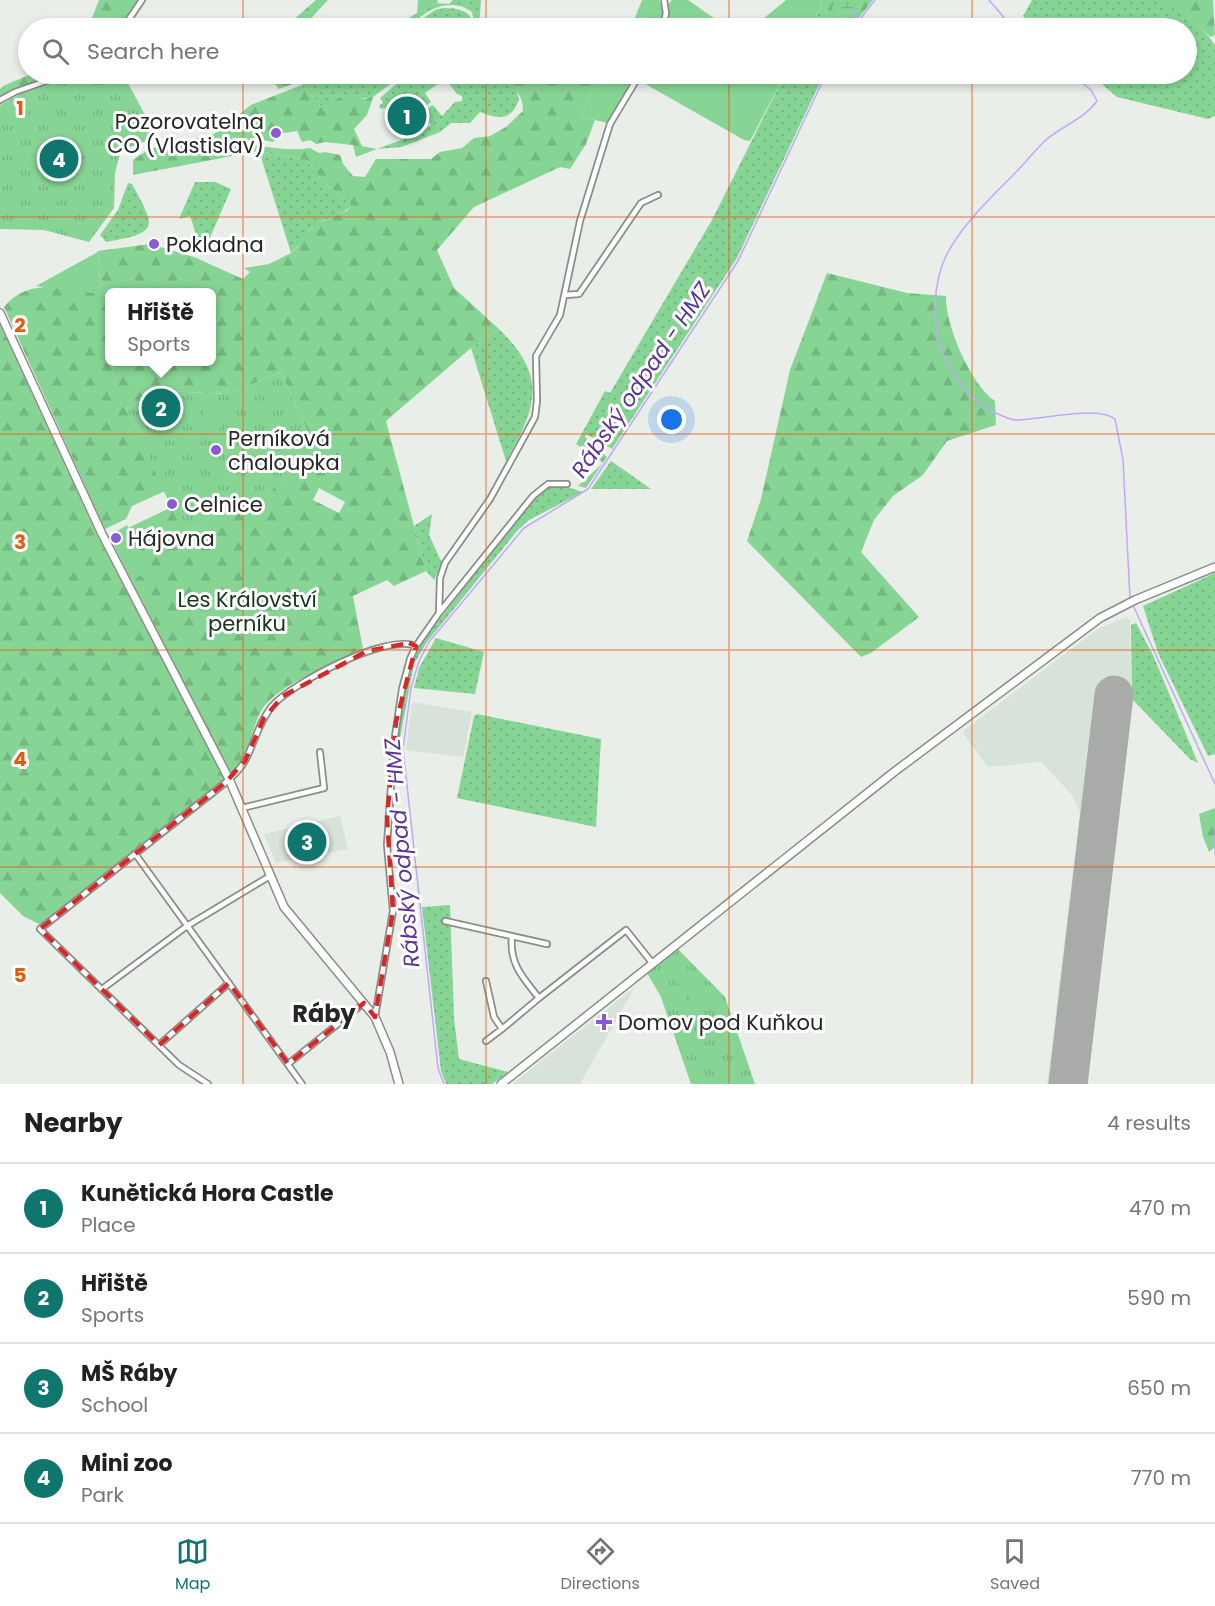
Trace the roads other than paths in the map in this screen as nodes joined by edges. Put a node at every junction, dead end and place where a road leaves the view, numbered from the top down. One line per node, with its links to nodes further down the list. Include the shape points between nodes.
1 (142, 0): 3 (street)
2 (664, 0): 4 (street)
3 (130, 18)
4 (665, 18)
5 (38, 84): 7 (street)
6 (634, 84): 9 (street, via 610,124 595,168)
7 (0, 100)
8 (658, 195): 9 (street, via 641,203 579,294)
9 (565, 295): 13 (street, via 559,317 536,356 535,417 490,499 445,563 440,578)
10 (0, 313): 16 (street, via 102,534)
11 (567, 484): 13 (street, via 551,483 538,491)
12 (1215, 567): 24 (street, via 1100,618 894,772)
13 (439, 613): 14 (street)
14 (416, 646): 16 (street, via 404,643 367,651 283,696 264,717 245,761); 30 (street, via 396,722 387,845 393,911)
15 (320, 752): 17 (street, via 324,788)
16 (230, 779): 17 (street); 18 (street)
17 (242, 808): 19 (street)
18 (135, 855): 21 (street); 27 (street, via 40,929)
19 (270, 876): 21 (street); 29 (street, via 290,918)
20 (445, 921): 22 (street)
21 (187, 926): 26 (street); 27 (street)
22 (512, 936): 23 (street); 28 (street, via 510,950 514,963)
23 (547, 944)
24 (653, 964): 28 (street, via 626,930); 38 (street)
25 (486, 981): 31 (street, via 494,1017)
26 (229, 983): 33 (street); 34 (street)
27 (102, 989): 33 (street)
28 (539, 998): 31 (street)
29 (364, 1003): 30 (street); 34 (street)
30 (375, 1017): 37 (street)
31 (502, 1029): 32 (street)
32 (486, 1041)
33 (159, 1045): 35 (street, via 179,1065)
34 (288, 1064): 36 (street)
35 (208, 1084)
36 (302, 1084)
37 (399, 1084)
38 (501, 1084)

